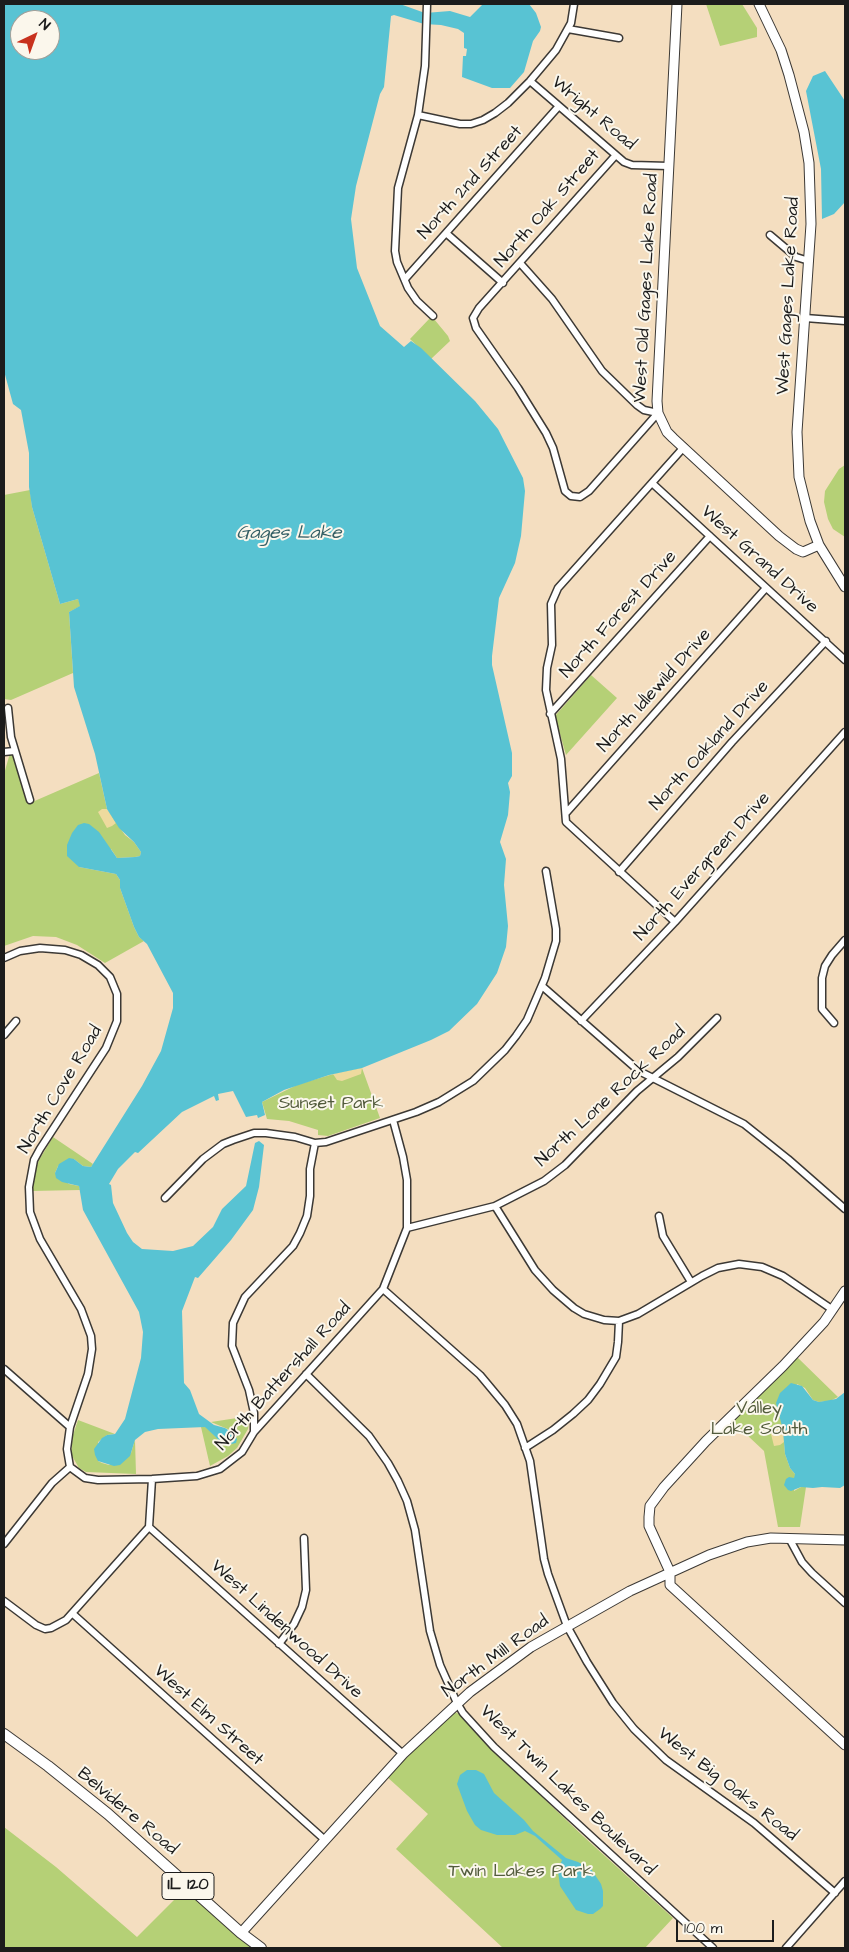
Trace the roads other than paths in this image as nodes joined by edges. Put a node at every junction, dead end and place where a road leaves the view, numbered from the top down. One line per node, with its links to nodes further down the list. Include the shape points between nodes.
1 (574, 4): 5 (street)
2 (678, 4): 11 (street, West Old Gages Lake Road)
3 (759, 4): 14 (street, West Gages Lake Road, via 781,50 804,132 811,190)
4 (427, 5): 9 (street, via 425,66)
5 (568, 29): 6 (street); 7 (street, via 556,50)
6 (619, 38)
7 (530, 81): 8 (street, Wright Road); 9 (street, via 508,103 484,120 471,124)
8 (559, 106): 10 (street, Wright Road); 12 (street, North 2nd Street)
9 (418, 115): 16 (street, via 396,198 395,251)
10 (615, 156): 11 (street, Wright Road, via 632,165); 15 (street, North Oak Street)
11 (669, 166): 21 (street, West Old Gages Lake Road)
12 (446, 233): 16 (street, North 2nd Street); 17 (street)
13 (770, 235): 14 (street, via 796,257)
14 (809, 261): 19 (street, West Gages Lake Road)
15 (520, 264): 17 (street, North Oak Street); 21 (street, via 552,299 602,371 637,405)
16 (405, 279): 18 (street, via 417,301)
17 (503, 283): 21 (street, North Oak Street, via 473,318 476,328 553,448 565,491 575,497 584,496)
18 (433, 316)
19 (805, 318): 20 (street); 25 (street, West Gages Lake Road, via 797,458 804,501)
20 (845, 321)
21 (658, 413): 22 (street, West Old Gages Lake Road, via 667,432)
22 (684, 447): 23 (street); 25 (street, West Old Gages Lake Road, via 796,549 803,552)
23 (652, 483): 24 (street, West Grand Drive); 31 (street, via 558,588 552,600 552,645 546,690)
24 (710, 536): 27 (street, West Grand Drive); 31 (street, North Forest Drive)
25 (819, 545): 26 (street, West Gages Lake Road)
26 (845, 587)
27 (766, 588): 28 (street, West Grand Drive); 36 (street, North Idlewild Drive)
28 (826, 641): 29 (street, West Grand Drive); 38 (street, North Oakland Drive, via 732,742)
29 (845, 660)
30 (8, 708): 33 (street)
31 (550, 714): 36 (street, via 561,759)
32 (845, 732): 39 (street, North Evergreen Drive)
33 (14, 750): 34 (street); 35 (street)
34 (4, 752)
35 (30, 800)
36 (566, 813): 38 (street, via 566,822)
37 (546, 871): 42 (street, via 556,935)
38 (619, 872): 39 (street)
39 (675, 922): 45 (street, North Evergreen Drive)
40 (845, 940): 46 (street, via 825,966 822,978 822,1009)
41 (4, 958): 63 (street, North Cove Road, via 30,949 52,947 81,955 110,977 117,994 117,1021 106,1048 40,1149 28,1187 30,1212 40,1239 81,1309 91,1336 88,1374)
42 (542, 986): 45 (street); 49 (street, via 522,1028 490,1066 439,1102)
43 (716, 1018): 48 (street, North Lone Rock Road)
44 (16, 1021): 47 (street)
45 (581, 1021): 48 (street)
46 (834, 1023)
47 (4, 1035)
48 (651, 1079): 52 (street, North Lone Rock Road, via 565,1165 533,1187); 53 (street, via 744,1124)
49 (392, 1120): 50 (street); 55 (street, North Battershall Road, via 407,1180)
50 (315, 1143): 51 (street, via 295,1136 266,1133 233,1140 203,1159); 64 (street, via 307,1216 300,1234 293,1246 245,1297 233,1323 232,1346 249,1390)
51 (165, 1198)
52 (495, 1206): 55 (street, North Lone Rock Road); 60 (street, via 535,1270 553,1290 584,1314)
53 (845, 1209)
54 (659, 1216): 56 (street, via 663,1236)
55 (407, 1228): 57 (street, North Battershall Road)
56 (692, 1282): 59 (street, via 730,1265 762,1267 793,1282); 60 (street, via 648,1309)
57 (383, 1289): 62 (street, North Battershall Road); 65 (street, West Big Oaks Road, via 494,1390 517,1424)
58 (845, 1291): 59 (street)
59 (833, 1310): 73 (street, via 783,1366 706,1441 650,1506 649,1526)
60 (619, 1321): 65 (street, via 616,1357 600,1384 573,1414)
61 (4, 1369): 63 (street)
62 (306, 1374): 64 (street, North Battershall Road); 79 (street, West Twin Lakes Boulevard, via 369,1436 398,1481 412,1515 430,1631 440,1665)
63 (70, 1427): 66 (street, North Cove Road, via 67,1449)
64 (254, 1432): 67 (street, North Battershall Road, via 242,1452 220,1469 198,1476)
65 (525, 1448): 77 (street, West Big Oaks Road, via 530,1461 544,1558)
66 (70, 1468): 67 (street, North Battershall Road, via 84,1478 98,1480); 72 (street, via 52,1483)
67 (152, 1479): 68 (street)
68 (149, 1527): 76 (street); 78 (street, West Lindenwood Drive)
69 (304, 1538): 78 (street, via 306,1590 294,1624)
70 (789, 1538): 71 (street, North Mill Road); 73 (street, North Mill Road, via 747,1542); 75 (street, via 802,1562)
71 (845, 1540)
72 (4, 1544)
73 (670, 1572): 77 (street, North Mill Road); 81 (street, via 670,1585 682,1598)
74 (4, 1601): 76 (street, via 44,1629 60,1624)
75 (845, 1603)
76 (73, 1614): 83 (street, West Elm Street)
77 (567, 1626): 79 (street, North Mill Road, via 531,1647); 85 (street, West Big Oaks Road, via 613,1703 652,1747 702,1787 754,1822)
78 (280, 1644): 82 (street, West Lindenwood Drive)
79 (457, 1703): 82 (street, North Mill Road); 88 (street, West Twin Lakes Boulevard, via 494,1747)
80 (4, 1734): 86 (main road, Belvidere Road / IL 120, via 108,1814)
81 (845, 1745)
82 (403, 1754): 83 (street, North Mill Road)
83 (324, 1840): 86 (street, North Mill Road)
84 (845, 1881): 85 (street)
85 (835, 1893): 89 (street)
86 (245, 1936): 87 (main road, Belvidere Road / IL 120)
87 (259, 1948)
88 (712, 1948)
89 (786, 1948)

